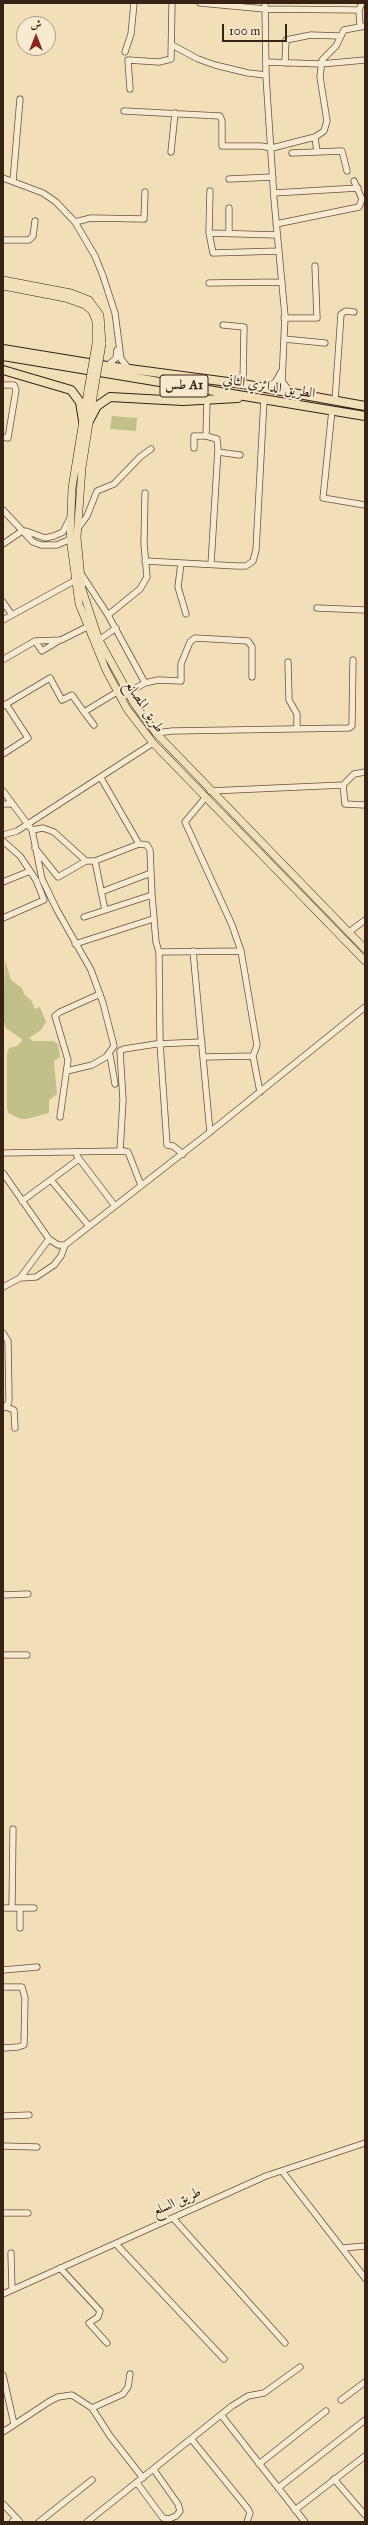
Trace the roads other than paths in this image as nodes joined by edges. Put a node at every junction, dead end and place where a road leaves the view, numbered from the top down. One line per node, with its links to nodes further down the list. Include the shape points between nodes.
1 (134, 3): 10 (street, via 131,34)
2 (172, 3): 9 (street)
3 (200, 3): 5 (street)
4 (362, 3): 6 (street)
5 (265, 6): 6 (street); 12 (street)
6 (359, 10): 7 (street)
7 (363, 27): 8 (street, via 348,28)
8 (340, 36): 13 (street, via 311,35 286,40); 14 (street, via 336,46 325,55)
9 (172, 45): 15 (street, via 215,65); 16 (street, via 172,58 168,62 128,60)
10 (125, 52)
11 (365, 60): 14 (street)
12 (266, 62): 13 (street); 15 (street)
13 (284, 63): 14 (street)
14 (321, 64): 20 (street, via 327,121 324,131)
15 (266, 75): 21 (street)
16 (130, 89)
17 (20, 99): 29 (street)
18 (124, 111): 19 (street)
19 (175, 113): 21 (street, via 221,117 222,146); 22 (street)
20 (315, 137): 21 (street); 23 (street)
21 (272, 148): 26 (street)
22 (170, 152)
23 (317, 152): 24 (street); 25 (street, via 342,151)
24 (292, 153)
25 (347, 171)
26 (273, 177): 28 (street); 34 (street)
27 (3, 178): 29 (street)
28 (229, 178)
29 (13, 181): 37 (street, via 43,193 56,202)
30 (354, 181): 31 (street)
31 (358, 188): 34 (street); 38 (street, via 363,202 360,207)
32 (210, 191): 39 (street)
33 (145, 192): 37 (street, via 144,219 91,218)
34 (274, 193): 38 (street)
35 (230, 208): 40 (street)
36 (34, 221): 42 (street, via 33,236 29,240)
37 (75, 222): 53 (street, via 95,256 108,287 115,313)
38 (276, 224): 41 (street)
39 (209, 233): 40 (street); 43 (street, via 215,254)
40 (228, 233): 41 (street)
41 (277, 235): 43 (street)
42 (4, 241)
43 (279, 251): 46 (street)
44 (315, 266): 50 (street, via 317,318)
45 (3, 280): 55 (main road, via 71,293 89,300 100,316)
46 (282, 282): 47 (street); 50 (street)
47 (209, 283)
48 (3, 286): 55 (main road, via 65,298 85,305 92,311 96,321)
49 (354, 312): 69 (street, via 346,311 341,314)
50 (284, 318): 52 (street)
51 (223, 324): 62 (street, via 244,327)
52 (284, 339): 54 (street); 61 (street)
53 (118, 342): 58 (street, via 116,358); 59 (street, via 121,359)
54 (325, 343)
55 (99, 344): 73 (main road, طريق المصانع, bridge)
56 (3, 349): 58 (highway, الطريق الدائري الثاني / طس A1)
57 (3, 356): 66 (highway, الطريق الدائري الثاني / طس A1)
58 (107, 366): 59 (highway, الطريق الدائري الثاني / طس A1)
59 (129, 369): 62 (highway, الطريق الدائري الثاني / طس A1)
60 (3, 370): 73 (highway, via 71,390 80,402)
61 (282, 370): 64 (street, via 276,381); 65 (street, via 283,385)
62 (243, 384): 64 (highway, الطريق الدائري الثاني / طس A1)
63 (3, 385): 75 (street, via 14,385 16,390 8,438)
64 (267, 389): 65 (highway, الطريق الدائري الثاني / طس A1)
65 (291, 393): 69 (highway, الطريق الدائري الثاني / طس A1)
66 (254, 397): 67 (highway, الطريق الدائري الثاني / طس A1); 68 (highway)
67 (264, 399): 71 (highway, الطريق الدائري الثاني / طس A1); 91 (street, via 255,556 246,566)
68 (207, 401): 73 (highway, via 110,397 97,406); 74 (street)
69 (335, 401): 70 (highway, الطريق الدائري الثاني / طس A1)
70 (365, 406)
71 (332, 410): 72 (highway, الطريق الدائري الثاني / طس A1); 81 (street, via 323,498)
72 (365, 416)
73 (86, 422): 83 (main road, طريق المصانع, via 72,488); 85 (main road, طريق المصانع, via 79,488)
74 (206, 436): 76 (street, via 194,436); 78 (street, via 217,439)
75 (3, 437)
76 (194, 448)
77 (151, 449): 85 (street, via 114,484 97,491 88,516)
78 (218, 452): 79 (street); 91 (street)
79 (240, 455)
80 (145, 493): 89 (street)
81 (365, 505)
82 (3, 510): 84 (street)
83 (70, 518): 84 (street, via 63,532 45,538 33,535); 87 (main road, طريق المصانع)
84 (18, 526): 86 (street)
85 (79, 527): 87 (main road, طريق المصانع)
86 (22, 531): 87 (street, via 33,542 48,546 57,545); 88 (street)
87 (73, 537): 92 (main road, طريق المصانع); 93 (main road, طريق المصانع)
88 (3, 544)
89 (146, 561): 90 (street); 99 (street, via 145,581)
90 (181, 563): 91 (street); 97 (street, via 178,587)
91 (211, 564)
92 (80, 572): 99 (street); 104 (main road, طريق المصانع, via 86,606)
93 (74, 581): 98 (street); 101 (main road, طريق المصانع)
94 (3, 602): 98 (street)
95 (317, 608): 96 (street)
96 (365, 610)
97 (186, 614)
98 (12, 615): 100 (street)
99 (108, 615): 102 (street)
100 (3, 620)
101 (87, 627): 103 (street); 112 (main road, طريق المصانع)
102 (116, 628): 104 (street); 110 (street)
103 (61, 640): 105 (street); 105 (street, via 42,651)
104 (99, 640): 111 (main road, طريق المصانع)
105 (35, 641): 106 (street)
106 (4, 659)
107 (353, 660): 116 (street, via 351,728)
108 (288, 662): 116 (street, via 289,700 297,714)
109 (252, 677): 110 (street, via 252,647 248,641 195,638 190,642 181,664 181,681 158,680)
110 (144, 683): 111 (street)
111 (128, 693): 112 (street); 117 (main road, طريق المصانع)
112 (119, 694): 114 (street); 118 (main road, طريق المصانع)
113 (5, 705): 114 (street, via 50,678 63,700 72,695); 119 (street, via 28,738)
114 (84, 712): 115 (street)
115 (94, 725)
116 (297, 729): 117 (street)
117 (156, 733): 124 (main road, طريق المصانع)
118 (153, 743): 121 (street); 125 (main road, طريق المصانع)
119 (3, 754)
120 (365, 772): 122 (street, via 354,774)
121 (101, 778): 129 (street); 133 (street)
122 (343, 785): 124 (street); 128 (street, via 345,804)
123 (3, 791): 127 (street)
124 (210, 791): 147 (main road, طريق المصانع)
125 (205, 798): 151 (street, via 185,820 185,824 232,925); 153 (main road, طريق المصانع)
126 (3, 804): 127 (street)
127 (12, 804): 129 (street)
128 (365, 805)
129 (26, 824): 130 (street); 131 (street)
130 (32, 830): 134 (street); 135 (street, via 43,828 54,832)
131 (4, 836)
132 (3, 841): 137 (street, via 20,856)
133 (139, 844): 136 (street); 138 (street, via 146,844 150,850)
134 (35, 848): 135 (street, via 58,877); 148 (street, via 42,879)
135 (86, 861): 136 (street)
136 (95, 862): 140 (street)
137 (30, 871): 139 (street); 144 (street, via 44,899 43,902)
138 (151, 873): 140 (street); 141 (street)
139 (3, 882)
140 (101, 892): 142 (street)
141 (152, 895): 142 (street); 145 (street)
142 (105, 910): 143 (street)
143 (84, 917)
144 (3, 918)
145 (154, 919): 148 (street); 152 (street)
146 (365, 920): 147 (street)
147 (349, 932): 149 (main road, طريق المصانع)
148 (75, 944): 154 (street, via 91,970)
149 (365, 949)
150 (193, 951): 151 (street); 152 (street); 156 (street)
151 (241, 951): 159 (street, via 256,1045)
152 (159, 952): 157 (street)
153 (365, 962)
154 (100, 994): 158 (street, via 114,1046); 161 (street, via 56,1015 68,1058)
155 (365, 1007): 163 (street)
156 (202, 1042): 157 (street); 160 (street)
157 (160, 1043): 166 (street, via 124,1049 119,1055 123,1100); 169 (street, via 167,1145 173,1146)
158 (110, 1055): 161 (street, via 92,1065); 162 (street)
159 (253, 1056): 160 (street); 163 (street)
160 (203, 1058): 165 (street)
161 (67, 1071): 164 (street)
162 (115, 1084)
163 (260, 1092): 165 (street)
164 (60, 1117)
165 (210, 1132): 169 (street)
166 (120, 1151): 167 (street); 173 (street, via 128,1152)
167 (73, 1152): 168 (street); 170 (street)
168 (3, 1153)
169 (183, 1154): 173 (street)
170 (79, 1159): 172 (street); 175 (street)
171 (3, 1174): 174 (street)
172 (51, 1180): 174 (street); 176 (street)
173 (141, 1185): 175 (street)
174 (22, 1201): 177 (street)
175 (115, 1206): 176 (street)
176 (89, 1226): 178 (street)
177 (49, 1239): 178 (street); 179 (street)
178 (65, 1245): 179 (street, via 54,1265 36,1277)
179 (20, 1278): 180 (street)
180 (3, 1288)
181 (3, 1333): 182 (street, via 8,1341 9,1400)
182 (4, 1407): 183 (street, via 14,1410)
183 (15, 1428)
184 (28, 1594): 185 (street)
185 (3, 1595)
186 (3, 1655): 187 (street)
187 (27, 1655)
188 (13, 1829): 190 (street)
189 (3, 1908): 190 (street)
190 (12, 1908): 191 (street)
191 (20, 1908): 192 (street); 193 (street)
192 (34, 1908)
193 (20, 1928)
194 (37, 1967): 195 (street)
195 (3, 1970)
196 (3, 1987): 197 (street, via 22,1987 25,1998 24,2045)
197 (3, 2048)
198 (29, 2115): 199 (street)
199 (3, 2116)
200 (365, 2143): 203 (street, طريق السلع)
201 (3, 2146): 202 (street)
202 (37, 2147)
203 (282, 2171): 206 (street, طريق السلع); 209 (street)
204 (3, 2212): 205 (street)
205 (28, 2213)
206 (173, 2218): 207 (street, طريق السلع); 216 (street)
207 (116, 2244): 211 (street, طريق السلع); 217 (street)
208 (365, 2246): 209 (street)
209 (344, 2248): 212 (street)
210 (12, 2253): 213 (street)
211 (60, 2268): 213 (street, طريق السلع); 215 (street, via 100,2311 98,2316 89,2322)
212 (365, 2278)
213 (12, 2289): 214 (street, طريق السلع)
214 (3, 2294)
215 (107, 2343)
216 (285, 2343)
217 (224, 2359)
218 (300, 2367): 225 (street, via 270,2390 248,2396)
219 (130, 2374): 223 (street, via 123,2394)
220 (3, 2375): 227 (street)
221 (365, 2382): 222 (street)
222 (341, 2400)
223 (92, 2408): 227 (street, via 78,2397 65,2395 50,2401); 233 (street)
224 (326, 2411): 231 (street)
225 (222, 2416): 229 (street); 231 (street)
226 (365, 2420): 237 (street)
227 (14, 2424): 228 (street)
228 (3, 2432)
229 (192, 2440): 232 (street); 244 (street, via 248,2509 250,2513)
230 (365, 2456): 235 (street)
231 (259, 2464): 237 (street)
232 (154, 2470): 233 (street); 236 (street, via 178,2504 180,2511 176,2516 169,2520 162,2518)
233 (143, 2478): 236 (street)
234 (92, 2480): 242 (street)
235 (334, 2480): 239 (street); 240 (street)
236 (137, 2483): 243 (street)
237 (278, 2488): 239 (street)
238 (3, 2504): 241 (street)
239 (295, 2510): 245 (street)
240 (365, 2515)
241 (16, 2521)
242 (39, 2522)
243 (87, 2522)
244 (247, 2522)
245 (305, 2522)

